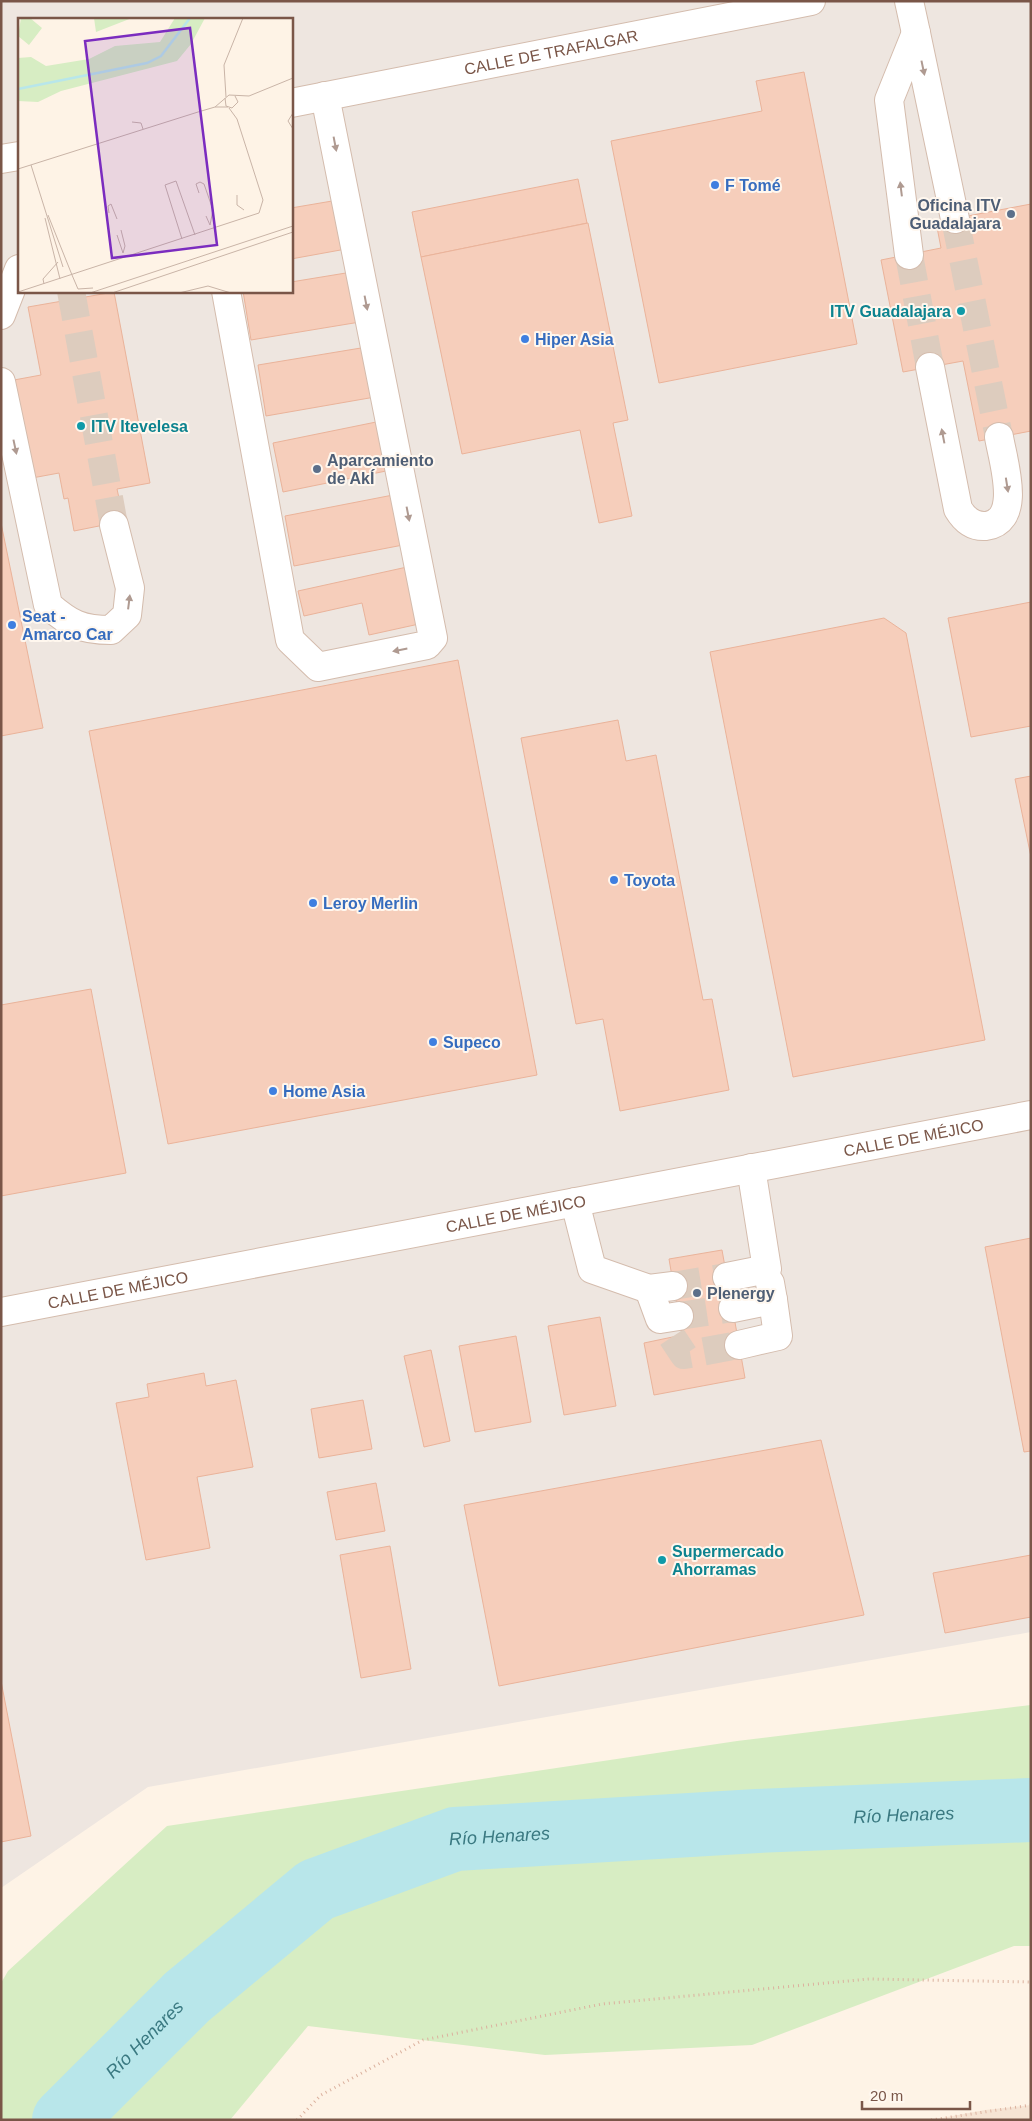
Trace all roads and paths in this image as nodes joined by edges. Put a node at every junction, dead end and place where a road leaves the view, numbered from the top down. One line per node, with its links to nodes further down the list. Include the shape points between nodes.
1 (811, 1): 4 (street, CALLE DE TRAFALGAR)
2 (909, 1): 3 (street)
3 (916, 33): 8 (street, one-way to 8); 9 (street, one-way to 3, via 889,100)
4 (325, 96): 5 (street, CALLE DE TRAFALGAR); 11 (street, one-way to 11, via 433,638 427,645 318,667 290,640)
5 (292, 103)
6 (18, 156): 7 (street)
7 (1, 159)
8 (955, 219)
9 (909, 254)
10 (18, 272): 12 (street)
11 (226, 292)
12 (1, 315)
13 (930, 367): 15 (street, one-way to 13, via 1009,504 1005,515 996,522 985,526 974,524 958,509)
14 (1, 382): 16 (street, one-way to 16, via 48,605 67,622 90,630 111,630 127,615 130,588)
15 (1000, 437)
16 (114, 525)
17 (1031, 1115): 18 (street, CALLE DE MÉJICO)
18 (751, 1168): 19 (street, CALLE DE MÉJICO); 20 (street)
19 (575, 1202): 24 (street, CALLE DE MÉJICO); 25 (street, via 592,1269 661,1288)
20 (767, 1269): 21 (street); 22 (street)
21 (727, 1277)
22 (773, 1300): 23 (street); 26 (street, via 778,1336)
23 (732, 1308)
24 (1, 1312)
25 (670, 1324)
26 (739, 1345)
27 (1031, 1982): 29 (path, via 869,1979 602,2004 422,2040 321,2095)
28 (1031, 2105): 30 (path)
29 (296, 2120)
30 (931, 2120)

